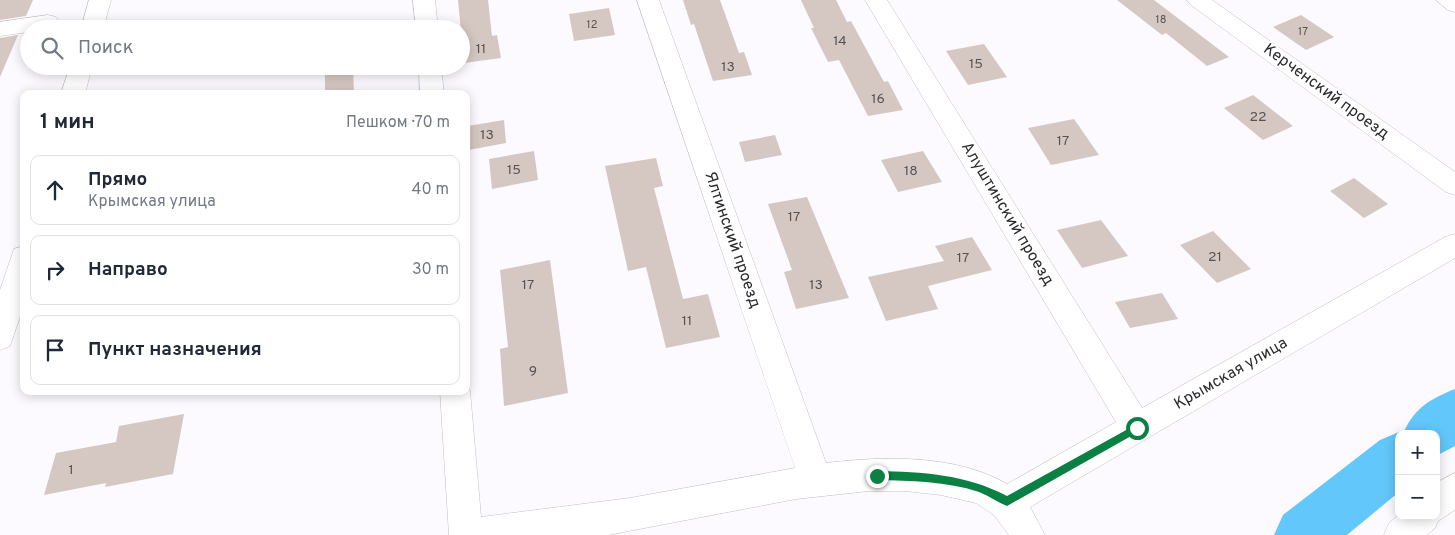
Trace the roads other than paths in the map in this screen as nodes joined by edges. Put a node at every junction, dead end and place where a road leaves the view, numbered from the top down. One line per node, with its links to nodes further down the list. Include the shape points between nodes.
1 (100, 0): 8 (street)
2 (424, 0): 9 (street)
3 (648, 0): 22 (street, Ялтинский проезд)
4 (876, 0): 21 (street, Алуштинский проезд)
5 (1198, 0): 16 (street, Керченский проезд)
6 (1447, 0): 7 (street)
7 (1455, 5)
8 (94, 20)
9 (426, 20)
10 (20, 26): 11 (street)
11 (0, 28)
12 (78, 75): 14 (street)
13 (431, 75): 15 (street)
14 (73, 90)
15 (432, 90)
16 (1455, 184)
17 (1455, 245): 21 (street, Крымская улица)
18 (20, 270): 19 (street)
19 (0, 337)
20 (455, 395): 27 (street)
21 (1137, 428): 24 (street, Крымская улица)
22 (816, 480): 24 (street, via 925,477 984,489); 28 (street, via 650,512)
23 (1455, 489): 25 (street)
24 (1007, 502): 29 (street)
25 (1440, 502)
26 (1419, 520): 30 (street)
27 (466, 535)
28 (472, 535)
29 (1028, 535)
30 (1401, 535)

